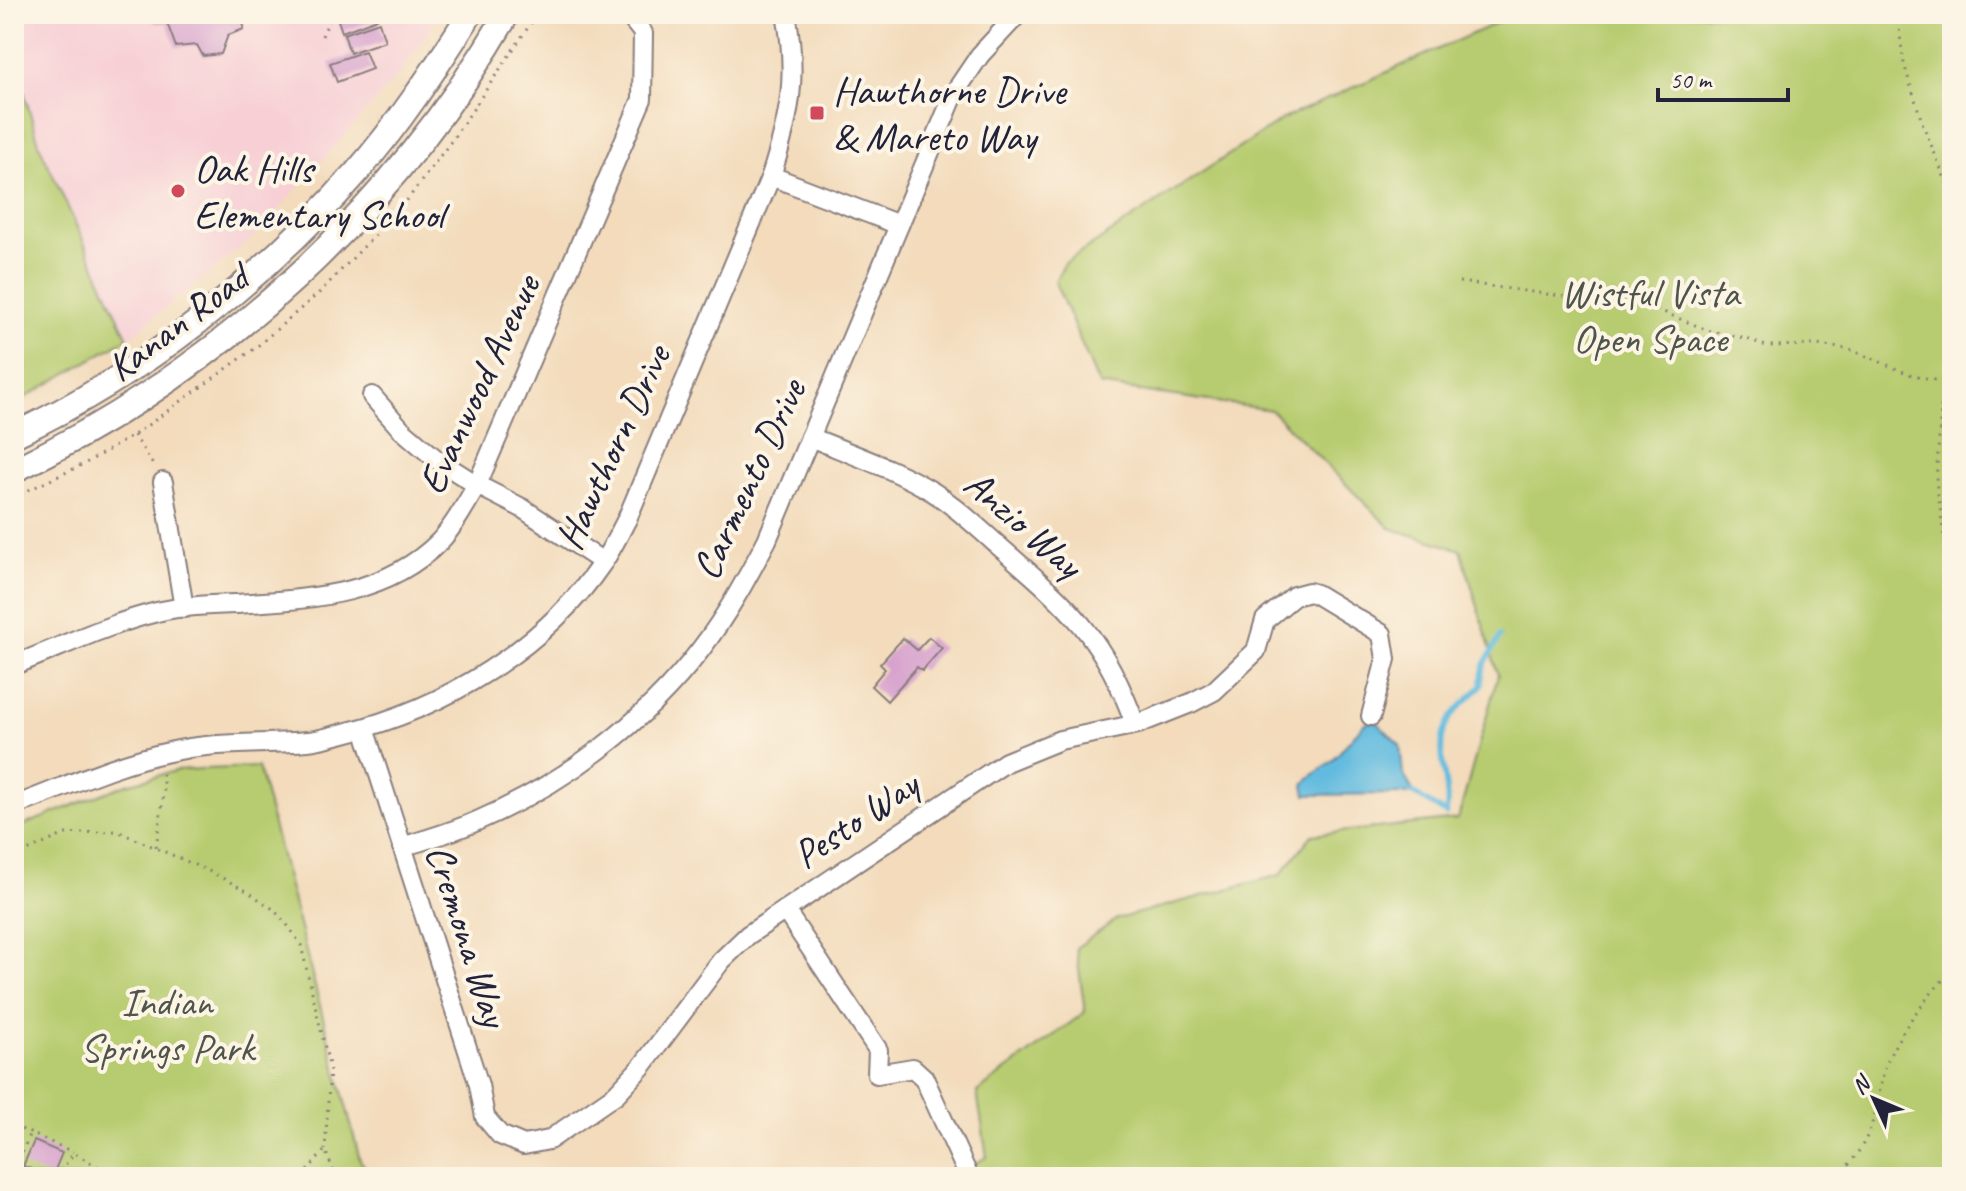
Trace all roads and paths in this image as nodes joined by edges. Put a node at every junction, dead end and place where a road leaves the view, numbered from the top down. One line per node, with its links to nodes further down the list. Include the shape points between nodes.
1 (332, 14): 8 (path)
2 (470, 14): 16 (main road, Kanan Road, via 357,172 254,275 149,357)
3 (507, 14): 19 (main road, Kanan Road, via 425,137 328,248 273,300 216,347 105,422)
4 (628, 14): 21 (street, Evanwood Avenue, via 643,33 642,99)
5 (786, 14): 9 (street, Hawthorn Drive, via 792,99)
6 (1897, 14): 10 (path, via 1904,64)
7 (1013, 15): 11 (street, Carmento Drive, via 955,92)
8 (322, 36)
9 (771, 176): 11 (street); 22 (street, Hawthorn Drive, via 627,519)
10 (1952, 196)
11 (899, 225): 18 (street, Carmento Drive)
12 (1459, 282): 14 (path, via 1656,309 1766,346 1849,349 1909,374)
13 (1952, 343): 14 (path)
14 (1950, 379): 23 (path, via 1942,393 1936,481)
15 (372, 396): 21 (street, via 424,449)
16 (14, 435)
17 (134, 435): 20 (path)
18 (810, 437): 27 (street, Anzio Way, via 934,493 1058,597 1104,653); 32 (street, Carmento Drive, via 740,591 700,650 656,700 599,750 540,790 476,822)
19 (14, 470)
20 (163, 482): 24 (street)
21 (477, 485): 22 (street); 24 (street, Evanwood Avenue, via 440,541 378,582 319,598)
22 (603, 562): 28 (street, Hawthorn Drive, via 554,619 498,665 436,701)
23 (1952, 590)
24 (184, 608): 25 (street, Evanwood Avenue, via 129,621)
25 (14, 665)
26 (1371, 716): 27 (street, Pesto Way, via 1386,659 1382,634 1309,592 1294,596 1265,620 1256,651 1214,691)
27 (1135, 724): 34 (street, Pesto Way, via 1060,740 1006,762)
28 (364, 728): 29 (street, Hawthorn Drive, via 311,741 209,744); 32 (street, Cremona Way)
29 (159, 754): 30 (street, Hawthorn Drive); 31 (path, via 164,793)
30 (14, 806)
31 (156, 847): 33 (path, via 117,831 65,834); 39 (path, via 247,891 273,909 301,945 330,1069)
32 (402, 847): 38 (street, Cremona Way, via 485,1117 500,1135)
33 (14, 857)
34 (785, 910): 38 (street, Pesto Way, via 721,961 616,1094 549,1140); 48 (street, via 878,1050 877,1074 913,1068 924,1078)
35 (1952, 970): 49 (path, via 1897,1043 1872,1123)
36 (14, 1126): 37 (path)
37 (30, 1132): 40 (path); 41 (path)
38 (524, 1145)
39 (325, 1150): 46 (path); 47 (path)
40 (74, 1153): 44 (path); 45 (path)
41 (15, 1168): 42 (path); 43 (path)
42 (14, 1175)
43 (37, 1177)
44 (56, 1177)
45 (115, 1177)
46 (302, 1177)
47 (336, 1177)
48 (969, 1177)
49 (1838, 1177)

